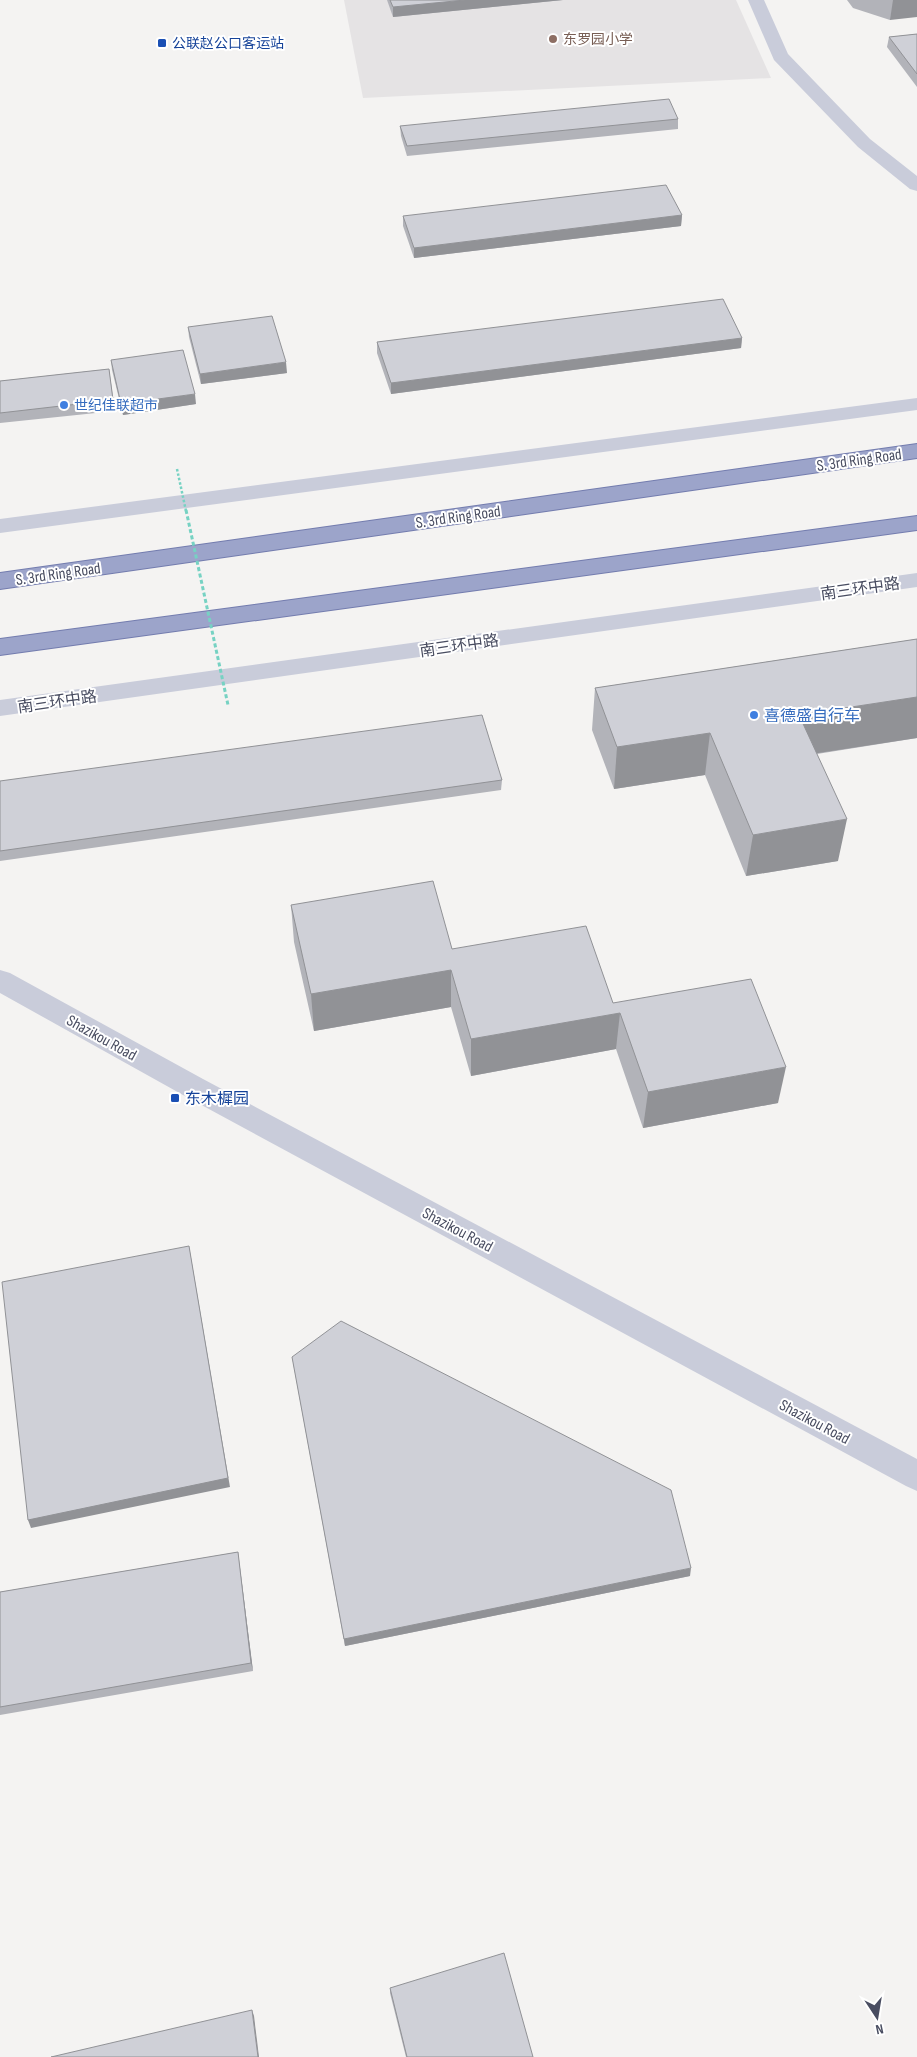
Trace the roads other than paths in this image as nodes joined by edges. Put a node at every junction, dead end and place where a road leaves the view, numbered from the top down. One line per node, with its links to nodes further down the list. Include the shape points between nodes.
1 (756, 0): 2 (street, via 780,56 864,142)
2 (917, 185)
3 (917, 404): 6 (street)
4 (914, 451): 8 (highway, S. 3rd Ring Road)
5 (917, 523): 9 (highway)
6 (0, 526)
7 (917, 580): 10 (street, 南三环中路)
8 (0, 581)
9 (0, 646)
10 (0, 708)
11 (0, 980): 12 (street, Shazikou Road)
12 (917, 1476)

